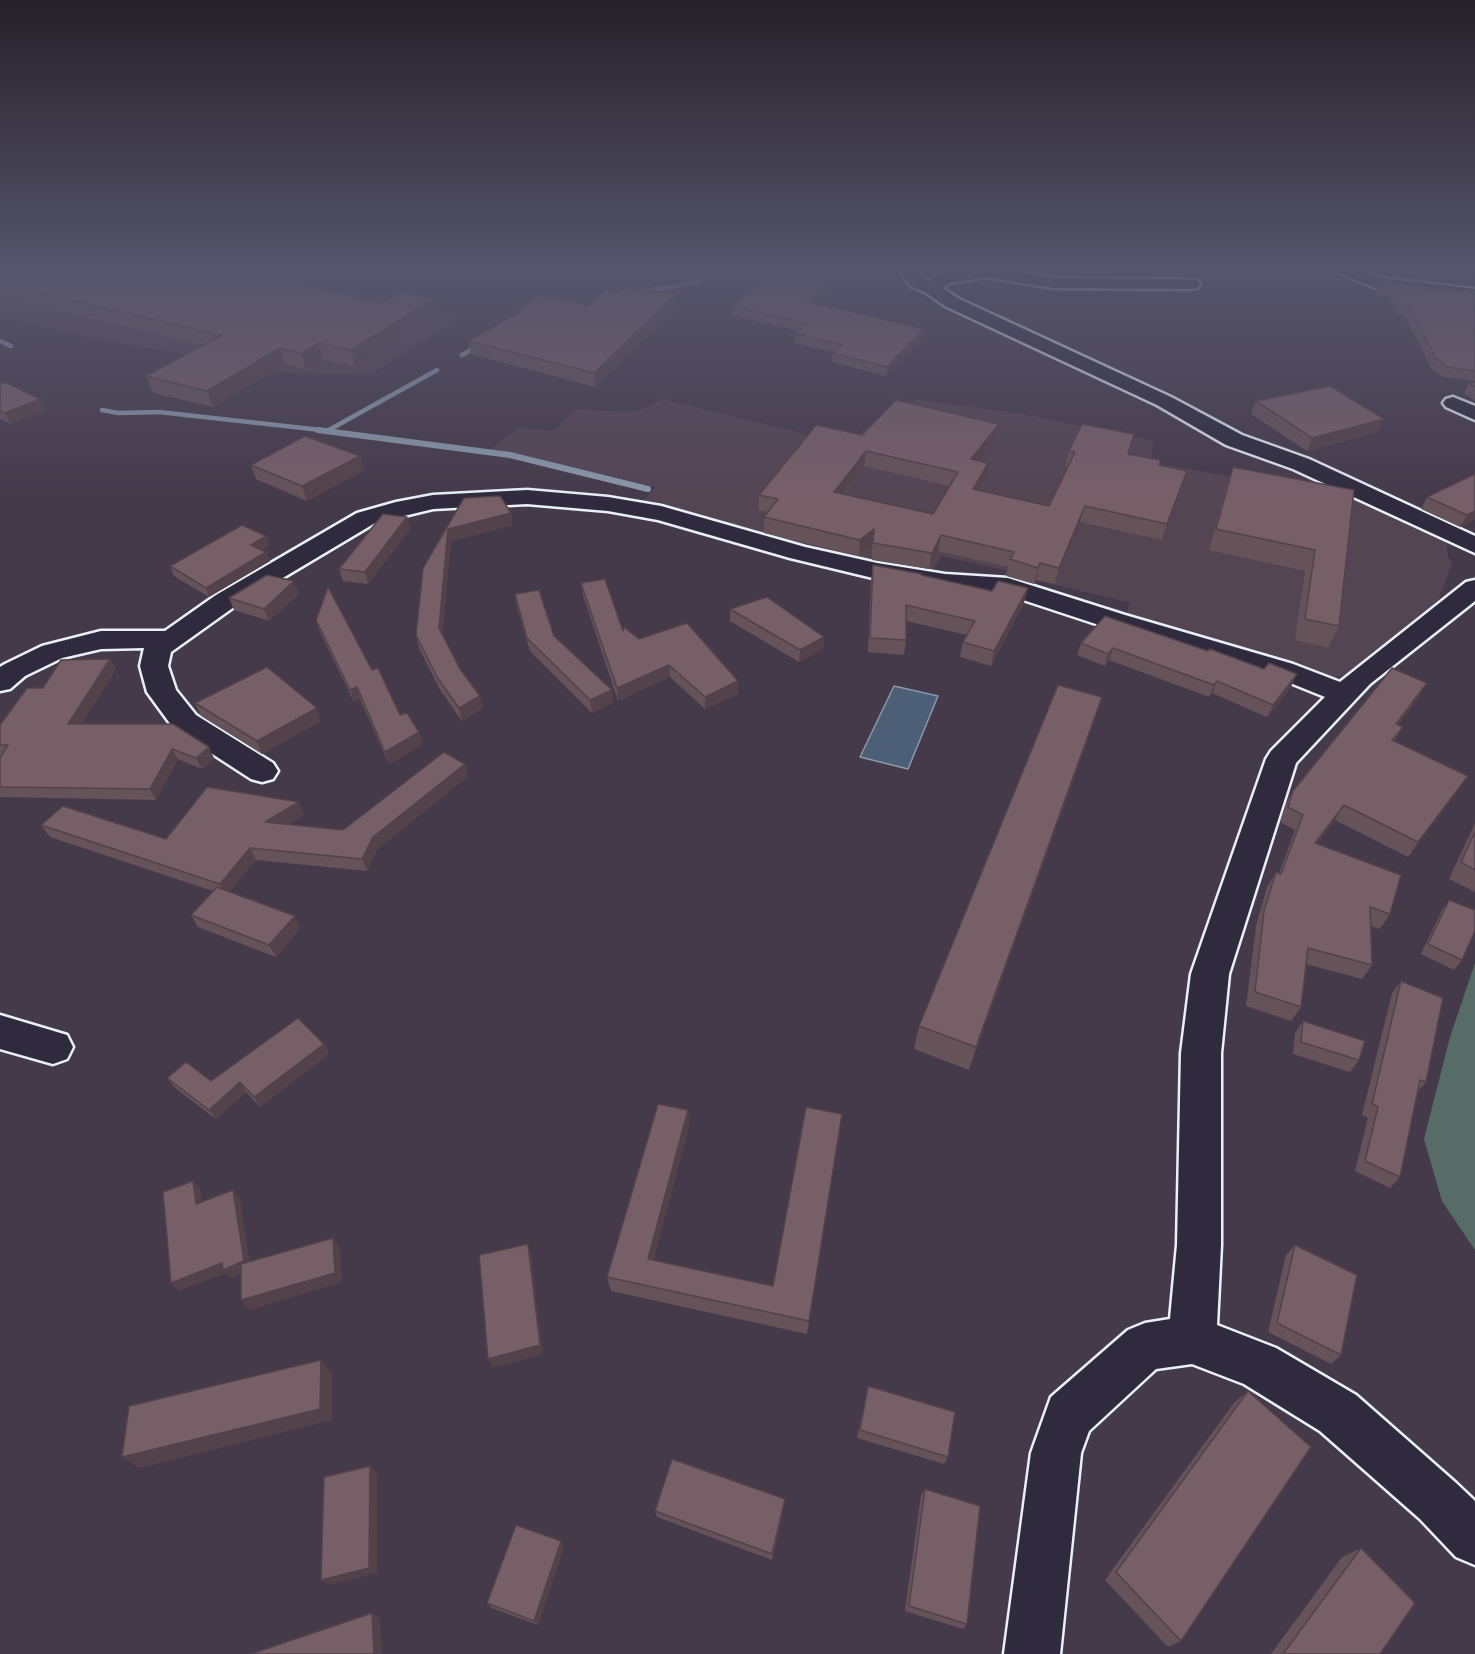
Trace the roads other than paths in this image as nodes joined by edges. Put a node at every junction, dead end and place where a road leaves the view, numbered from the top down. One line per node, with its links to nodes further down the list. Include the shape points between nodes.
1 (1044, 345): 4 (street, via 1164,401 1234,440 1301,464)
2 (1453, 403): 3 (street)
3 (1475, 414)
4 (1475, 545)
5 (1475, 588): 8 (street)
6 (169, 639): 7 (street, via 101,640 52,652); 8 (street, via 225,601 366,518 415,504 527,497 661,513 877,571 945,582 1008,585 1283,670); 9 (street, via 158,648 154,666 162,692 185,722)
7 (0, 682)
8 (1344, 694): 12 (street, via 1282,759 1210,974 1201,1053 1199,1245)
9 (262, 771)
10 (0, 1032): 11 (street)
11 (53, 1047)
12 (1192, 1340): 13 (street, via 1259,1365 1338,1413); 14 (street, via 1145,1347 1069,1415 1056,1453)
13 (1475, 1538)
14 (1032, 1654)

